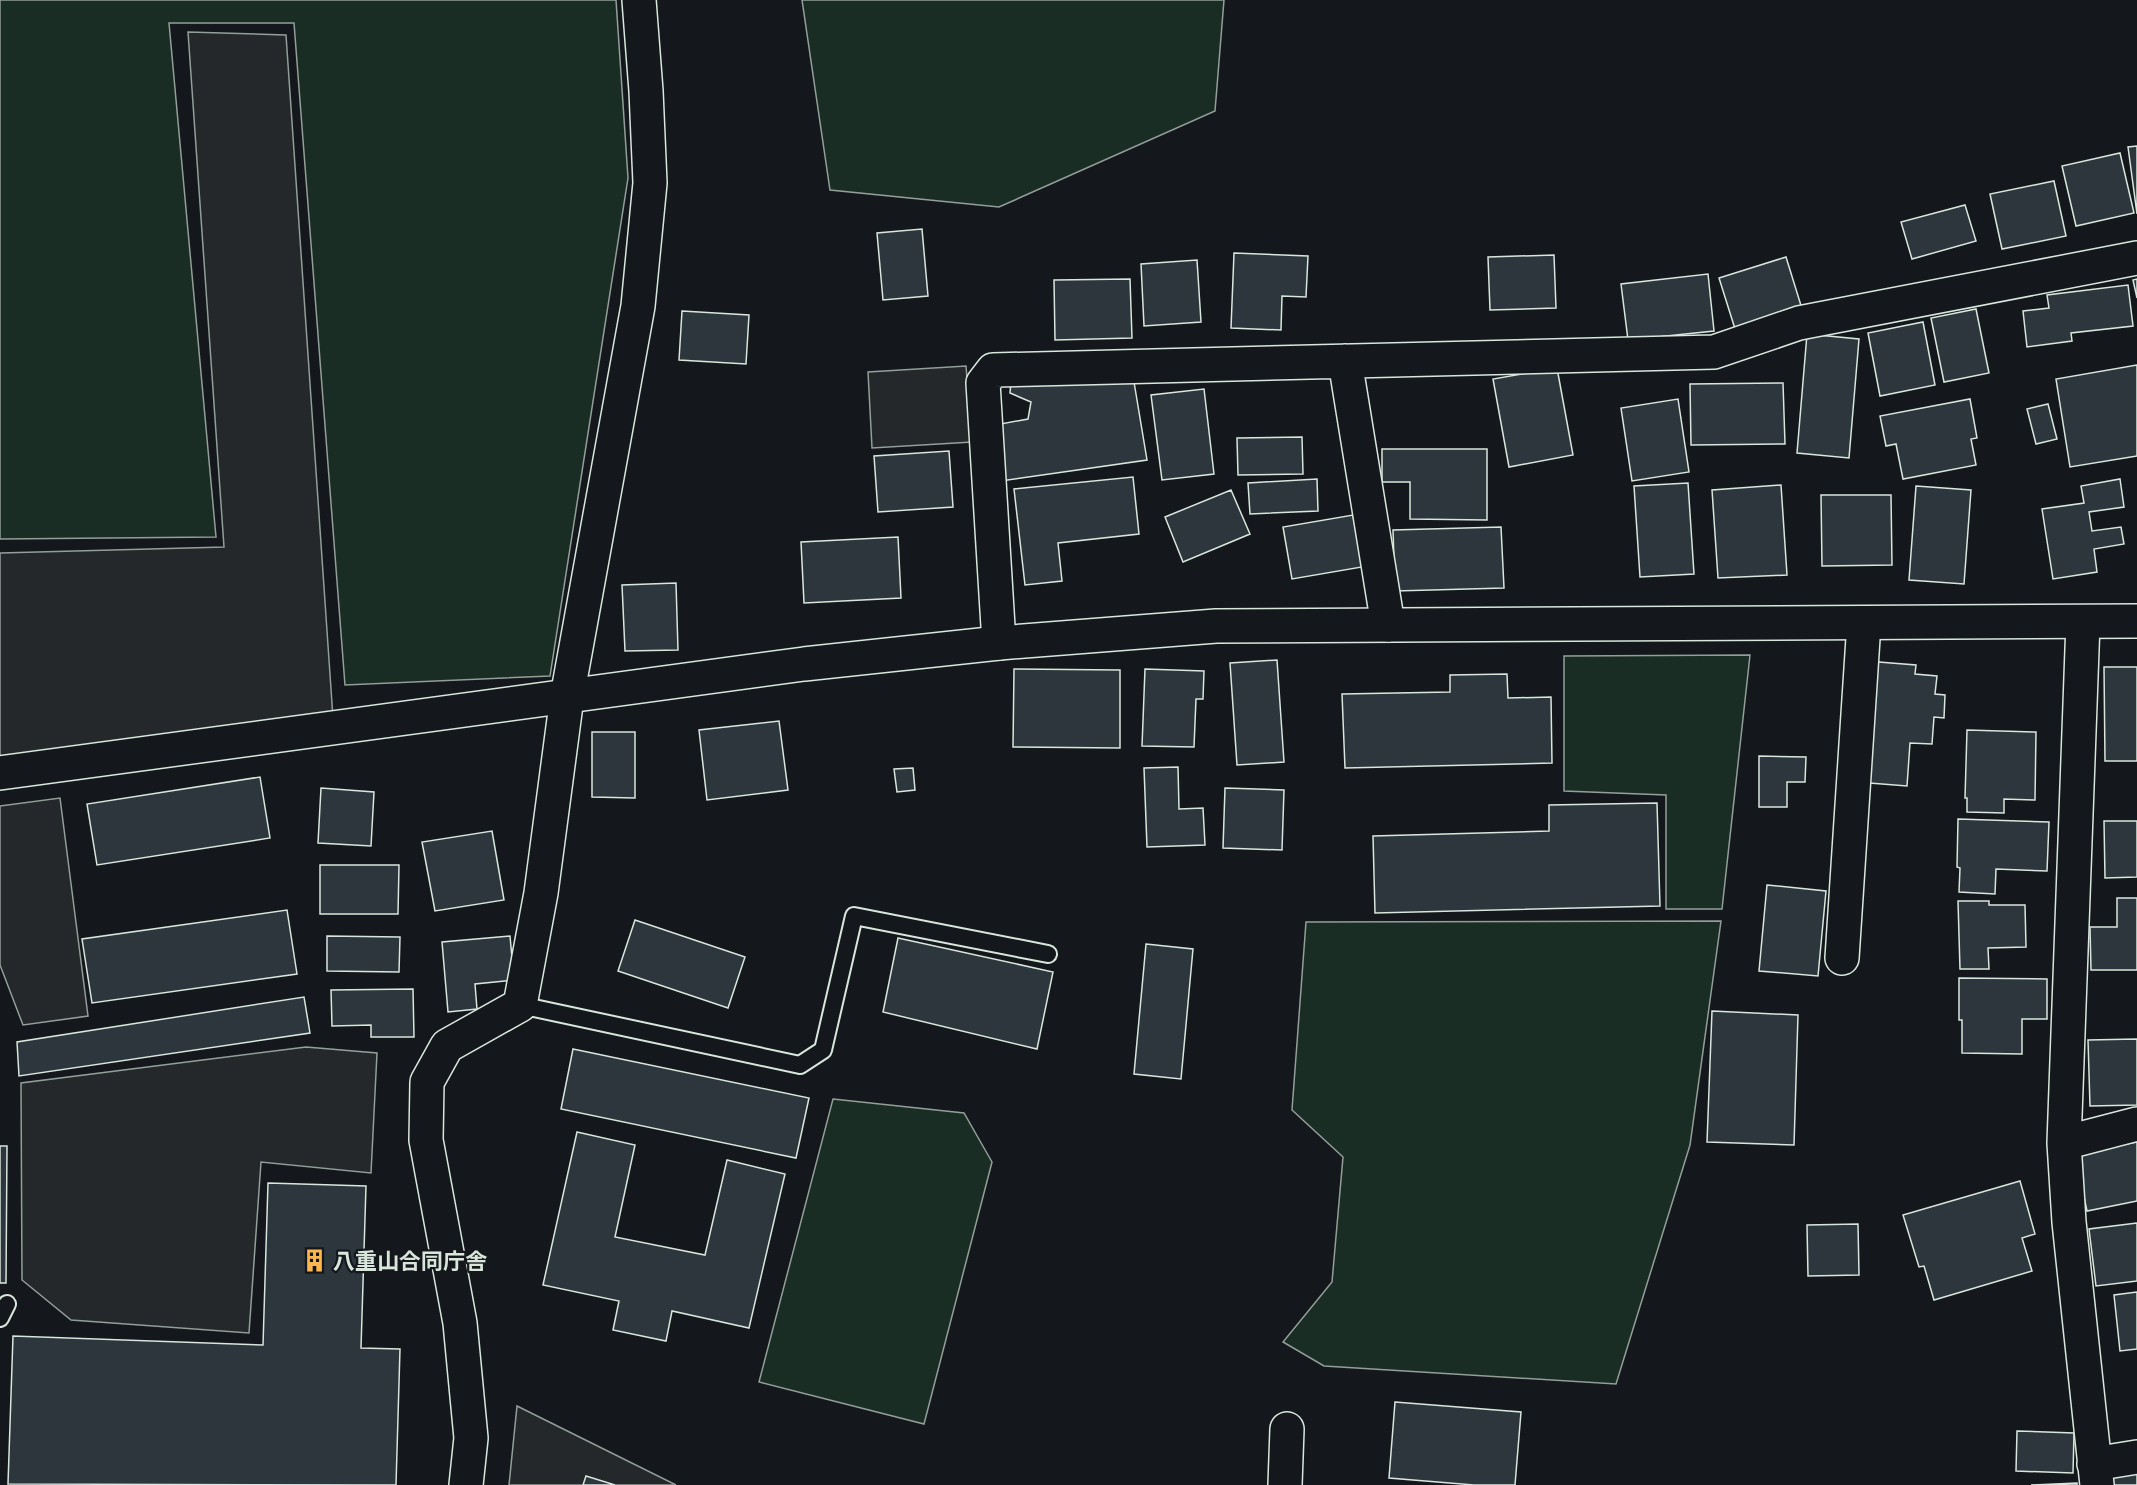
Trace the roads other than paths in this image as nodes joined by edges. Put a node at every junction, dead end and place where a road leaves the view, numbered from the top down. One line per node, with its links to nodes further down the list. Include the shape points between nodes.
1 (639, 0): 9 (street, via 650,183 638,306)
2 (2137, 258): 3 (street, via 1799,323 1714,352)
3 (1345, 362): 7 (street); 8 (street, via 993,370 983,383)
4 (2137, 621): 5 (street)
5 (2083, 622): 6 (street); 15 (street)
6 (1864, 623): 7 (street); 12 (street)
7 (1388, 625): 8 (street, via 1216,627)
8 (999, 643): 9 (street, via 804,664)
9 (567, 697): 10 (street); 13 (street, via 541,893)
10 (0, 773)
11 (1048, 954): 13 (lane, via 854,916 823,1050 800,1065)
12 (1842, 958)
13 (520, 1005): 19 (street, via 447,1046 427,1082 426,1140 460,1323 471,1438)
14 (2137, 1124): 15 (street)
15 (2064, 1143): 18 (street)
16 (1287, 1429): 20 (street)
17 (2137, 1456): 18 (street)
18 (2095, 1475)
19 (466, 1485)
20 (1285, 1485)

